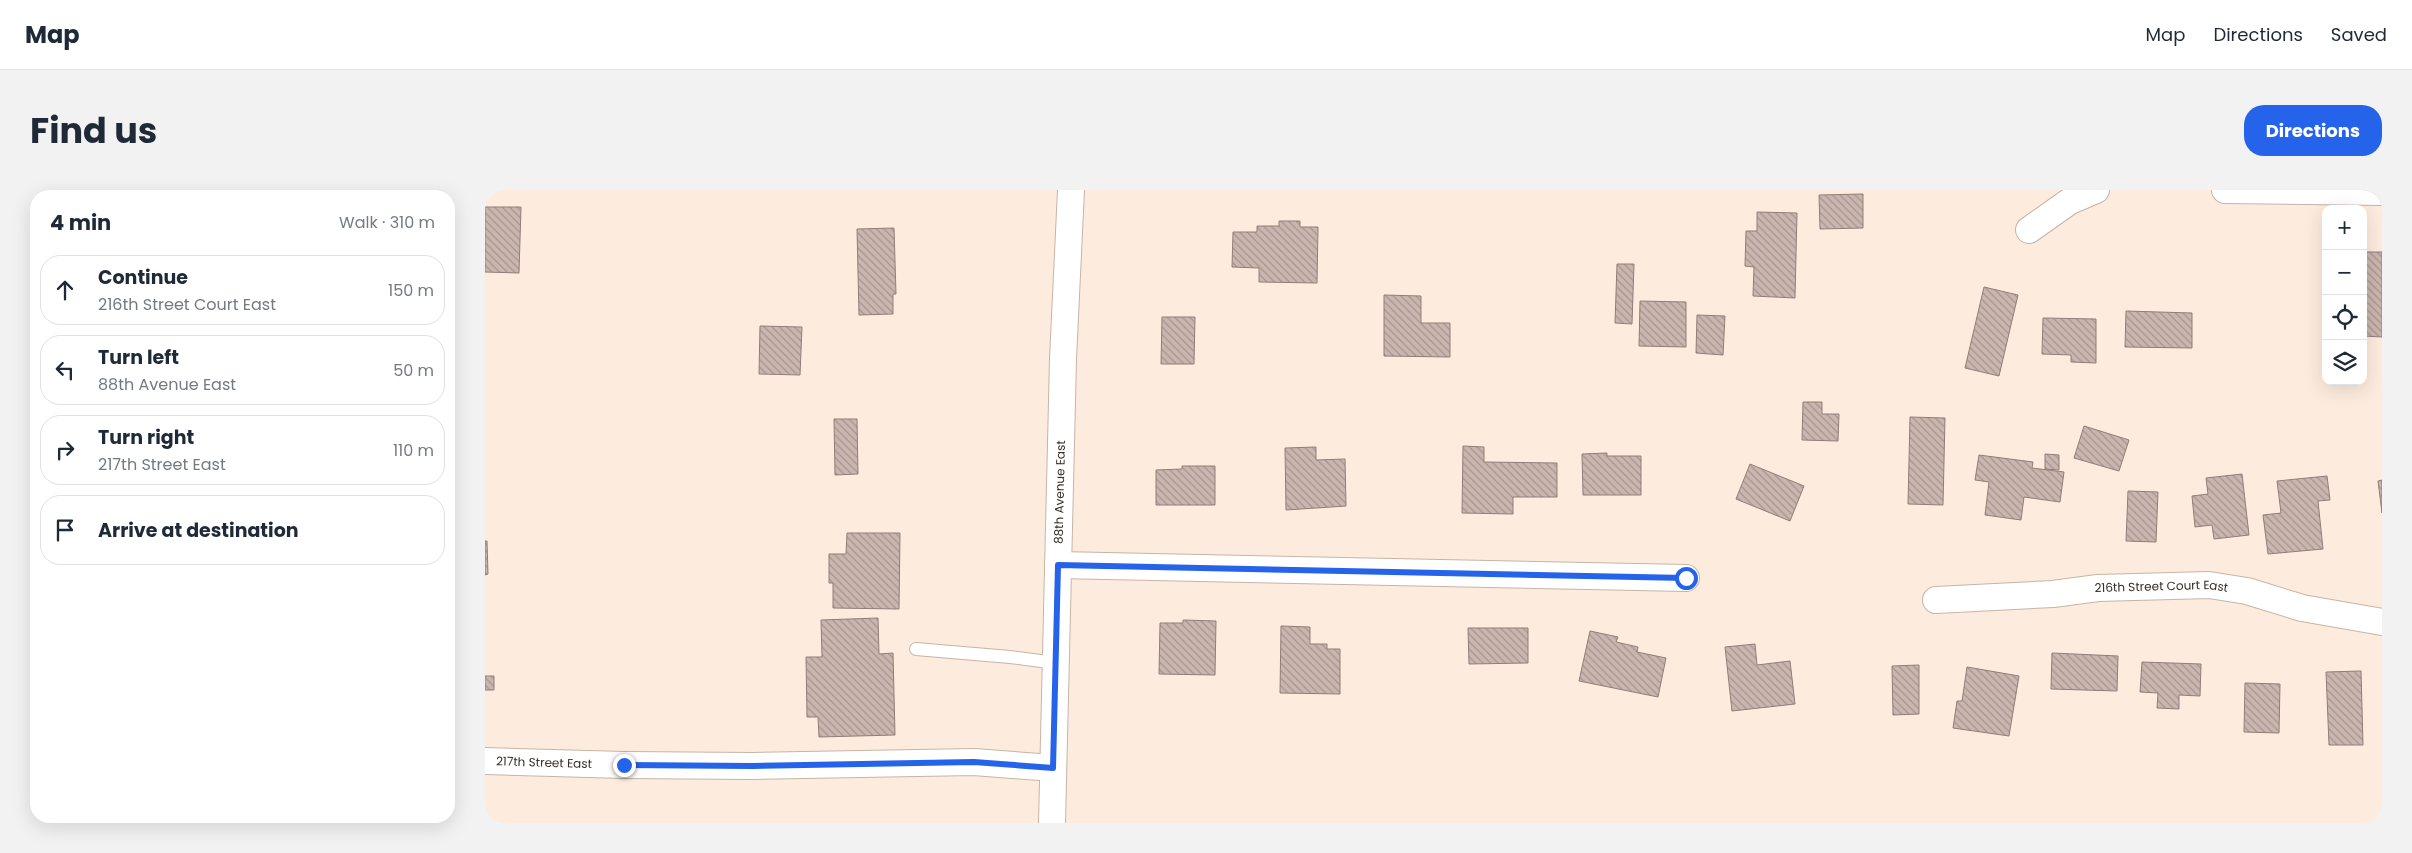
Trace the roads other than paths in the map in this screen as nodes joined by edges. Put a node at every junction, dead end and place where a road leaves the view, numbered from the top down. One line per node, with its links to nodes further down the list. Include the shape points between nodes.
1 (1071, 190): 6 (street, 88th Avenue East)
2 (2096, 190): 5 (street, via 2070,200)
3 (2225, 190): 4 (street)
4 (2382, 192)
5 (2029, 230)
6 (1058, 565): 7 (street); 11 (street, 88th Avenue East)
7 (1686, 578)
8 (1936, 600): 9 (street, 216th Street Court East, via 2126,587 2209,585 2247,591 2302,608)
9 (2382, 622)
10 (916, 649): 11 (lane)
11 (1056, 663): 13 (street, 88th Avenue East)
12 (485, 761): 13 (street, 217th Street East, via 752,766 974,762)
13 (1053, 768): 14 (street, 88th Avenue East)
14 (1052, 823)

